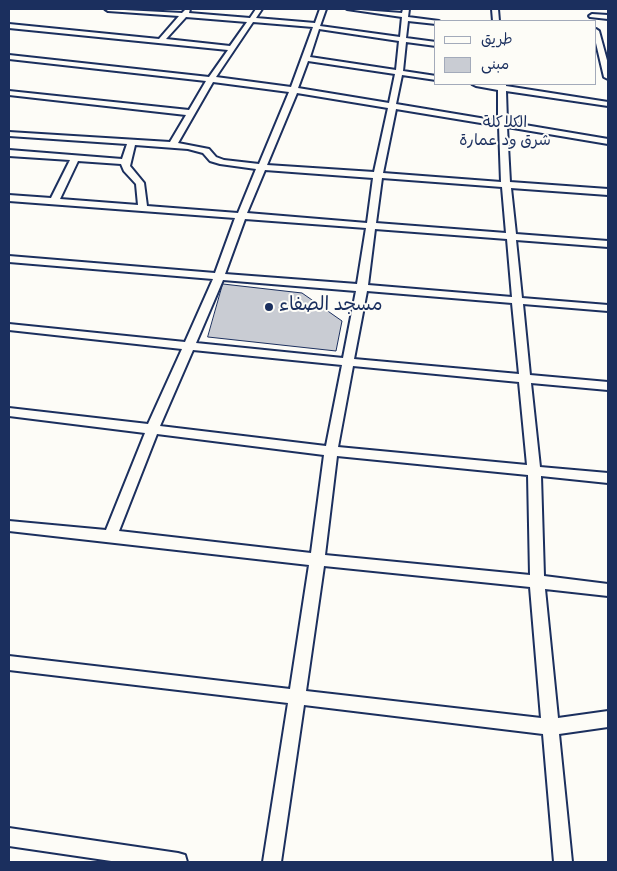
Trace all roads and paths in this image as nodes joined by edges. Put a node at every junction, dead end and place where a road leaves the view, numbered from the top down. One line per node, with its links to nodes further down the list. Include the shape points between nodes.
1 (108, 9): 5 (street)
2 (259, 9): 9 (street)
3 (323, 9): 12 (street)
4 (350, 9): 6 (street)
5 (188, 11): 9 (street); 15 (street)
6 (406, 14): 10 (street); 14 (street)
7 (592, 15): 8 (street)
8 (608, 17)
9 (253, 19): 12 (street); 17 (street)
10 (434, 21)
11 (9, 26): 15 (street)
12 (317, 26): 14 (street); 19 (street)
13 (597, 38): 21 (street)
14 (402, 39): 16 (street); 20 (street)
15 (162, 40): 17 (street)
16 (434, 44)
17 (232, 48): 23 (street)
18 (9, 57): 23 (street)
19 (305, 58): 20 (street); 26 (street)
20 (399, 73): 22 (street); 29 (street)
21 (608, 73)
22 (434, 78)
23 (211, 79): 26 (street); 30 (street)
24 (489, 85): 25 (street)
25 (502, 86): 28 (street); 31 (street)
26 (294, 90): 29 (street); 39 (street)
27 (9, 93): 30 (street)
28 (608, 104)
29 (392, 107): 31 (street); 40 (street)
30 (190, 113): 35 (street)
31 (501, 124): 33 (street); 41 (street)
32 (9, 134): 34 (street)
33 (608, 141)
34 (131, 144): 35 (street); 38 (street)
35 (173, 145): 39 (street, via 206,151 213,159 223,162)
36 (9, 153): 37 (street)
37 (75, 158): 38 (street); 44 (street)
38 (125, 162): 45 (street, via 128,173 140,183)
39 (262, 167): 40 (street); 46 (street)
40 (378, 175): 41 (street); 47 (street)
41 (508, 183): 42 (street); 48 (street)
42 (608, 192)
43 (9, 198): 44 (street)
44 (54, 200): 45 (street)
45 (143, 208): 46 (street)
46 (241, 216): 47 (street); 51 (street)
47 (370, 225): 48 (street); 52 (street)
48 (513, 236): 49 (street); 53 (street)
49 (608, 244)
50 (9, 259): 51 (street)
51 (219, 277): 52 (street); 56 (street)
52 (362, 289): 53 (street); 57 (street)
53 (517, 301): 54 (street); 58 (street)
54 (608, 308)
55 (9, 327): 56 (street)
56 (191, 345): 57 (street); 61 (street)
57 (347, 362): 58 (street); 62 (street)
58 (526, 377): 59 (street); 63 (street)
59 (608, 386)
60 (9, 412): 61 (street)
61 (153, 428): 62 (street); 66 (street)
62 (331, 451): 63 (street); 67 (street)
63 (534, 471): 64 (street); 68 (street)
64 (608, 478)
65 (9, 526): 66 (street)
66 (111, 535): 67 (street)
67 (316, 560): 68 (street); 71 (street)
68 (537, 581): 69 (street); 73 (street)
69 (608, 590)
70 (9, 663): 71 (street)
71 (296, 698): 73 (street); 76 (street)
72 (608, 719): 73 (street)
73 (550, 727): 77 (street)
74 (9, 837): 75 (street)
75 (178, 862)
76 (272, 862)
77 (563, 862)

